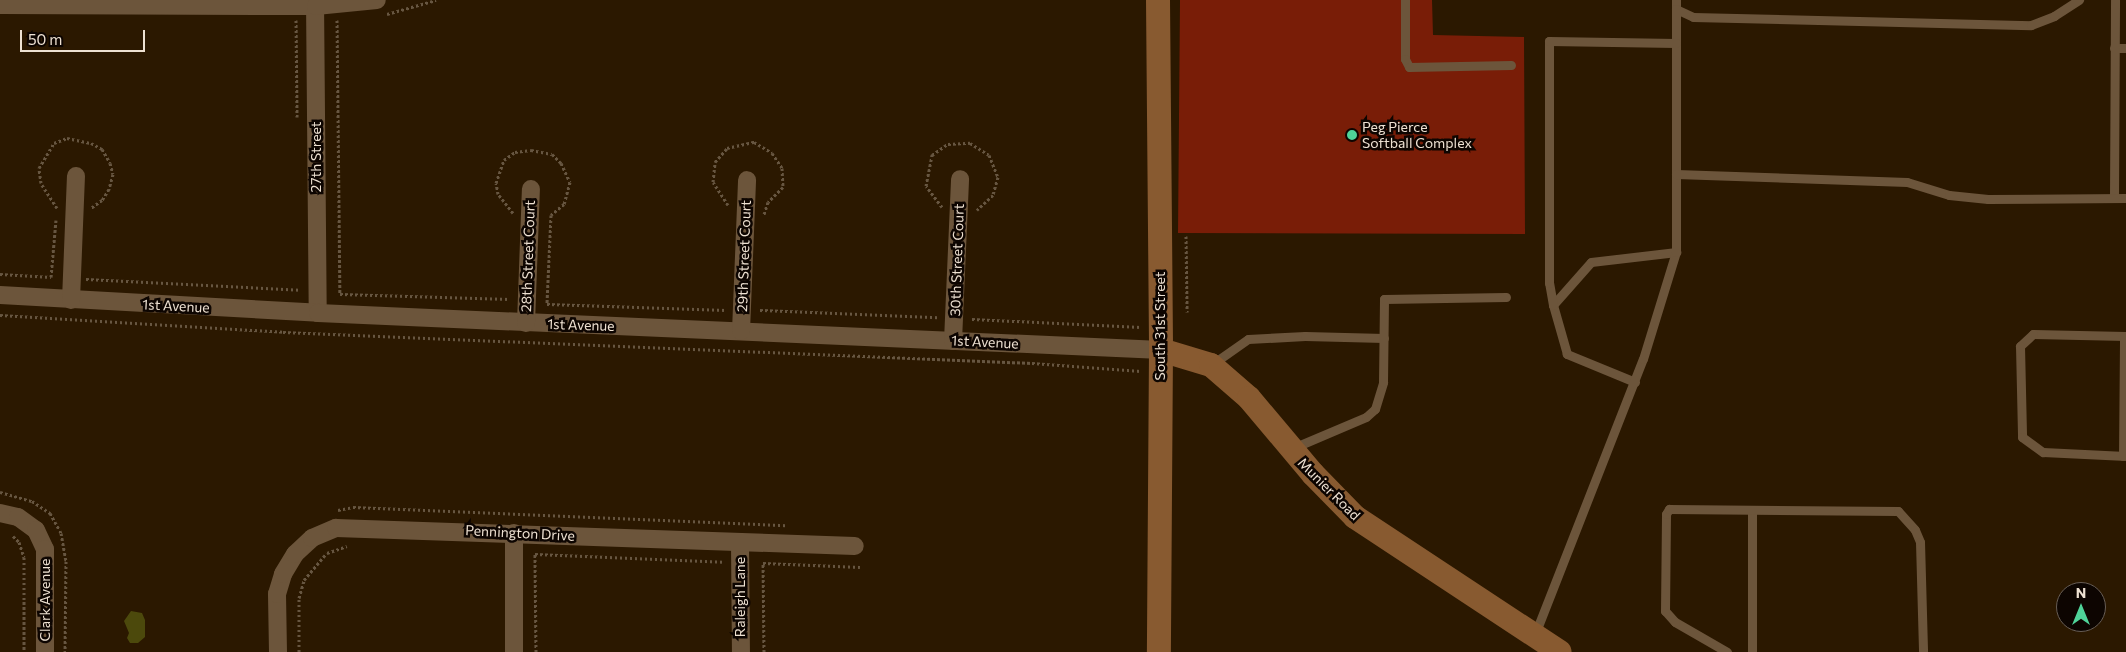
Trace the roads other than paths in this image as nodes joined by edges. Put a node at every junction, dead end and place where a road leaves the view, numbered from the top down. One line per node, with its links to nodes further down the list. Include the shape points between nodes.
1 (1158, 0): 31 (street, South 31st Street)
2 (1406, 0): 12 (lane, via 1405,59 1408,67)
3 (2079, 0): 6 (lane, via 2054,16 2031,25 1694,17)
4 (2115, 0): 10 (lane)
5 (316, 3): 7 (street); 8 (street); 25 (street, 27th Street)
6 (1676, 4): 9 (lane)
7 (0, 5)
8 (381, 7)
9 (1676, 44): 13 (lane); 24 (lane, via 1549,41 1549,283)
10 (2114, 48): 11 (lane); 18 (lane)
11 (2126, 48)
12 (1511, 65)
13 (1676, 174): 18 (lane, via 1906,182 1949,195 1988,199); 20 (lane)
14 (76, 176): 23 (street)
15 (960, 179): 30 (street, 30th Street Court)
16 (747, 180): 27 (street, 29th Street Court)
17 (531, 188): 26 (street, 28th Street Court)
18 (2114, 198): 19 (lane)
19 (2126, 198)
20 (1676, 252): 24 (lane, via 1591,262); 33 (lane)
21 (0, 295): 23 (street, 1st Avenue)
22 (1506, 297): 29 (lane, via 1384,299)
23 (71, 300): 25 (street, 1st Avenue)
24 (1553, 305): 33 (lane, via 1567,354)
25 (318, 314): 26 (street, 1st Avenue)
26 (526, 323): 27 (street, 1st Avenue)
27 (741, 331): 30 (street, 1st Avenue)
28 (2125, 336): 35 (lane); 35 (lane, via 2033,334 2020,346 2022,437 2043,452)
29 (1384, 338): 32 (lane, via 1305,336 1248,339); 34 (lane, via 1383,382 1375,409 1366,417)
30 (953, 340): 31 (street, 1st Avenue)
31 (1161, 350): 32 (street, Munier Road); 46 (street, South 31st Street)
32 (1211, 365): 34 (street, Munier Road, via 1249,398)
33 (1634, 382): 41 (lane)
34 (1290, 449): 41 (street, Munier Road, via 1354,517)
35 (2124, 456)
36 (1752, 510): 48 (lane, via 1669,509 1666,514 1665,611 1675,622); 49 (lane); 50 (lane, via 1898,511 1915,530 1920,542)
37 (0, 513): 42 (street, Clark Avenue, via 18,517 36,530 45,549)
38 (514, 533): 39 (street, Pennington Drive); 43 (street, Pennington Drive, via 366,526 336,528 312,538 295,554 283,574 277,594); 44 (street)
39 (740, 543): 40 (street, Pennington Drive); 45 (street, Raleigh Lane)
40 (855, 546)
41 (1534, 634): 47 (street, Munier Road)
42 (45, 652)
43 (278, 652)
44 (514, 652)
45 (741, 652)
46 (1159, 652)
47 (1560, 652)
48 (1727, 652)
49 (1752, 652)
50 (1923, 652)

